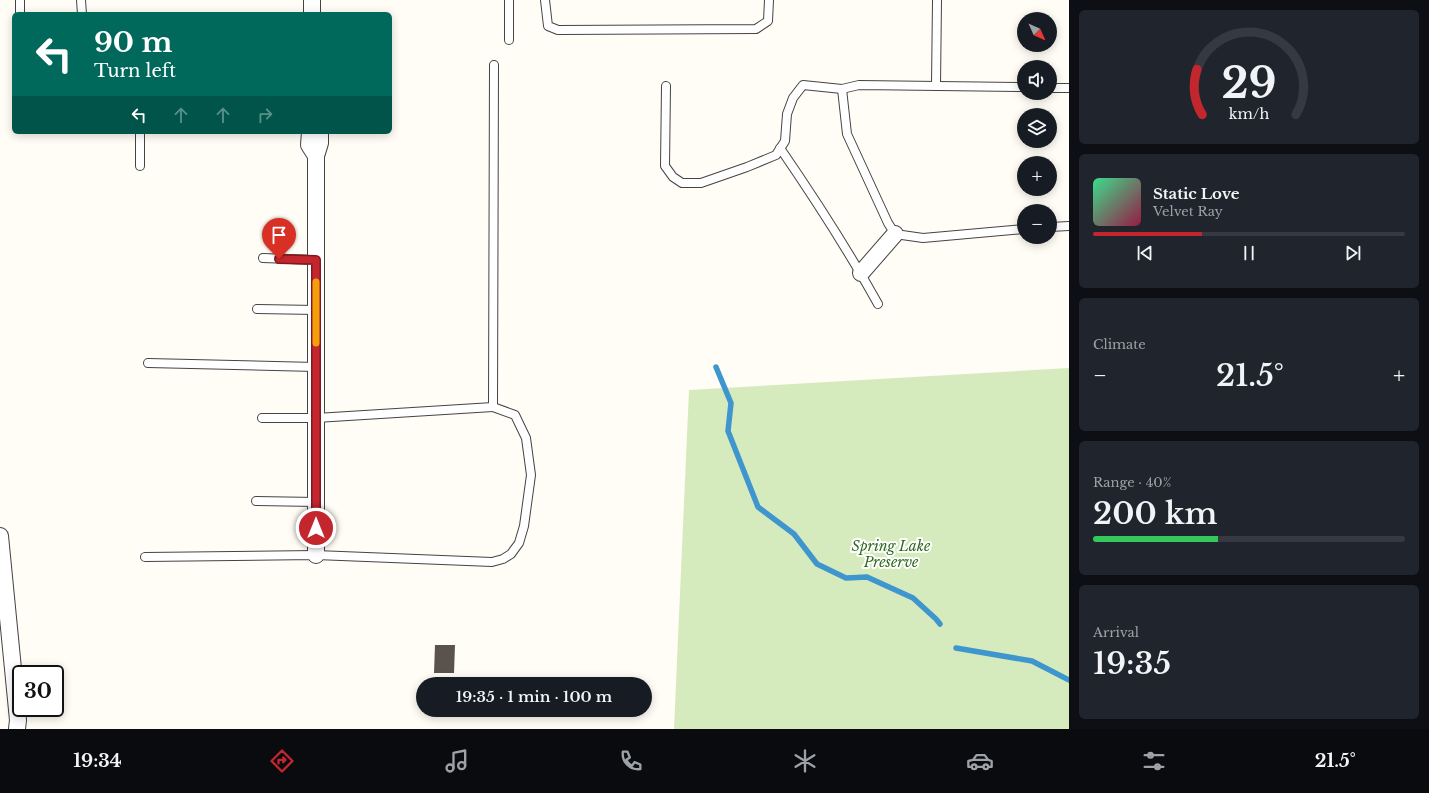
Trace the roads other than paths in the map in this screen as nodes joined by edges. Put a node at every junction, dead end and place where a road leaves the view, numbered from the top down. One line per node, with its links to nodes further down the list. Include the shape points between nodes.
1 (20, 0): 8 (lane)
2 (81, 0): 9 (lane)
3 (312, 0): 10 (street)
4 (509, 0): 11 (lane)
5 (545, 0): 6 (lane, via 548,26 558,30 756,29 768,21)
6 (770, 0)
7 (937, 0): 13 (lane)
8 (20, 12)
9 (82, 12)
10 (312, 12)
11 (509, 40)
12 (494, 65): 37 (lane)
13 (936, 85): 15 (lane); 18 (lane, via 859,85)
14 (666, 86): 22 (lane, via 666,166 673,177 682,183 701,183 748,167 776,155)
15 (1017, 87)
16 (1057, 88): 17 (lane)
17 (1069, 88)
18 (842, 89): 22 (lane, via 803,85 793,98 787,114 785,141); 28 (lane, via 847,134)
19 (140, 134): 24 (lane)
20 (310, 134): 23 (street, via 309,145)
21 (320, 134): 23 (street)
22 (780, 148): 31 (lane)
23 (316, 156): 30 (street)
24 (140, 166)
25 (1069, 226): 26 (lane)
26 (1057, 227)
27 (1017, 230): 28 (lane, via 923,238)
28 (895, 234): 31 (street)
29 (263, 258): 30 (lane)
30 (316, 260): 34 (street)
31 (861, 273): 32 (lane)
32 (878, 304)
33 (257, 309): 34 (lane)
34 (316, 310): 36 (street)
35 (148, 363): 36 (lane)
36 (316, 367): 39 (street)
37 (493, 407): 39 (lane); 43 (lane, via 515,414 526,438 531,475 524,526 519,543 510,554 492,562)
38 (262, 418): 39 (lane)
39 (316, 418): 41 (street)
40 (256, 501): 41 (lane)
41 (316, 502): 43 (street)
42 (0, 536): 45 (street)
43 (316, 555): 44 (lane)
44 (145, 556)
45 (2, 584): 46 (street)
46 (17, 729)

